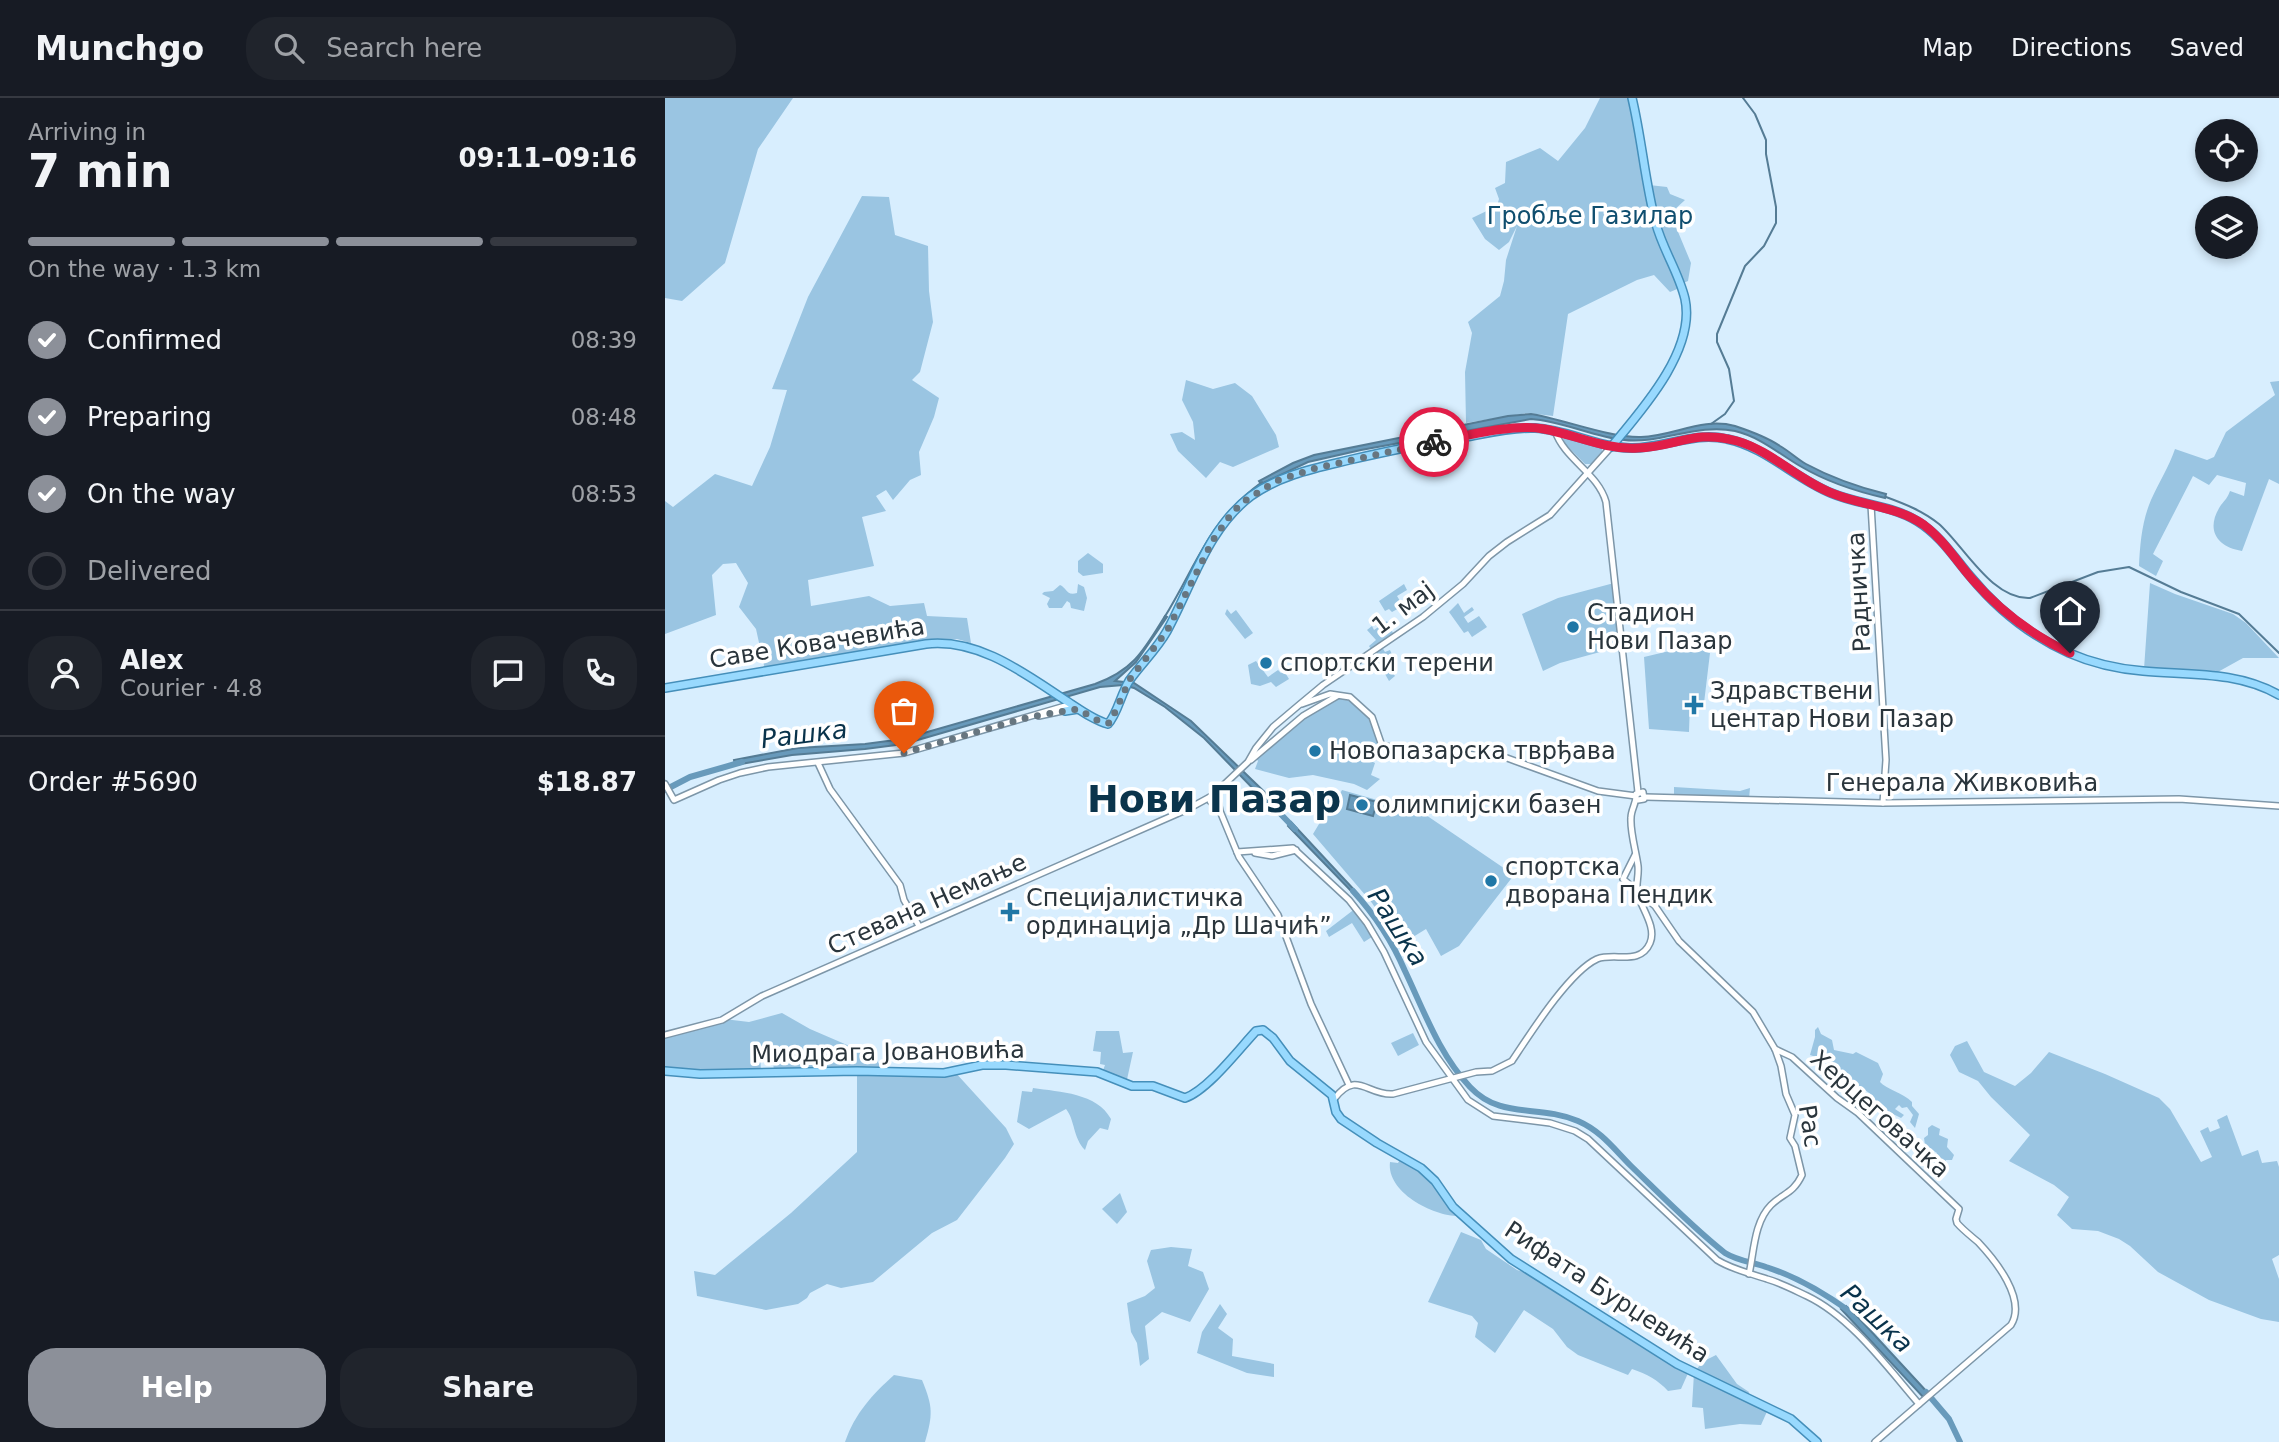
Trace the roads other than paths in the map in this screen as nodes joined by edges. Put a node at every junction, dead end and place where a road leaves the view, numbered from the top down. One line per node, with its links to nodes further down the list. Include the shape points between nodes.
1 (1632, 98): 3 (main road, via 1655,218 1682,287 1687,319 1658,388)
2 (1555, 431): 3 (main road); 4 (street); 11 (main road, via 1516,428 1377,454 1316,468 1259,490 1232,513 1217,534 1167,631 1130,679)
3 (1613, 444): 4 (street, 1. мај); 5 (main road, via 1640,448 1691,437 1724,438 1760,451 1815,486)
4 (1587, 473): 10 (street, 1. мај, via 1548,517 1507,542 1423,617); 16 (street, via 1606,502)
5 (1871, 505): 7 (main road, via 1925,526 2004,612 2070,653 2126,669 2244,680); 18 (street, Радничка, via 1886,760)
6 (665, 688): 9 (main road, Саве Ковачевића, via 940,643 981,650 1049,689)
7 (2279, 695)
8 (1322, 700): 10 (street); 13 (street); 16 (street, via 1350,698 1372,717 1382,746 1507,758 1598,791)
9 (1066, 705): 12 (main road, Саве Ковачевића); 14 (street, via 913,751)
10 (1299, 705): 13 (street, 1. мај, via 1269,732)
11 (1115, 710): 12 (main road); 12 (main road, Саве Ковачевића, via 1108,724)
12 (1093, 717)
13 (1249, 761): 17 (street, 1. мај)
14 (818, 763): 15 (street, via 740,773 674,800); 23 (street, via 829,789 899,885)
15 (665, 784)
16 (1637, 796): 18 (street, Генерала Живковића, via 1643,792 1645,797); 21 (street, via 1631,813)
17 (1214, 799): 20 (street); 23 (street, Стевана Немање)
18 (1883, 803): 19 (street, Генерала Живковића, via 2179,799)
19 (2279, 806)
20 (1237, 852): 28 (street, via 1296,850 1349,900 1384,952 1426,1042); 29 (street, via 1278,915 1308,996)
21 (1635, 854): 22 (street); 22 (street, Херцеговачка, via 1623,879)
22 (1638, 893): 25 (street, Херцеговачка, via 1655,906 1679,941 1749,1007); 28 (street, via 1650,926 1649,946 1638,956 1597,960 1576,974 1510,1063)
23 (919, 926): 24 (street, Стевана Немање, via 762,996 724,1019)
24 (665, 1035)
25 (1775, 1049): 26 (street, Херцеговачка); 33 (street, Херцеговачка, via 1792,1057 1858,1113 1959,1209 1957,1223 1983,1248 2008,1286 2016,1309 2013,1323)
26 (1781, 1066): 32 (street, Рас, via 1795,1115 1790,1138 1802,1174 1792,1191 1769,1208 1753,1245)
27 (665, 1071): 30 (main road, Миодрага Јовановића, via 939,1073 1006,1065 1097,1072)
28 (1453, 1078): 29 (street, via 1381,1095 1359,1084); 32 (street, via 1468,1100 1487,1113 1549,1122 1588,1139 1709,1253 1725,1266)
29 (1349, 1085): 31 (street)
30 (1182, 1098): 31 (main road, Рифата Бурџевића, via 1202,1087 1260,1029)
31 (1334, 1099): 34 (main road, Рифата Бурџевића, via 1343,1120 1422,1168 1453,1207 1515,1261 1677,1364 1791,1419)
32 (1750, 1272): 33 (street, via 1832,1311)
33 (1921, 1403): 35 (street)
34 (1817, 1442)
35 (1875, 1442)

